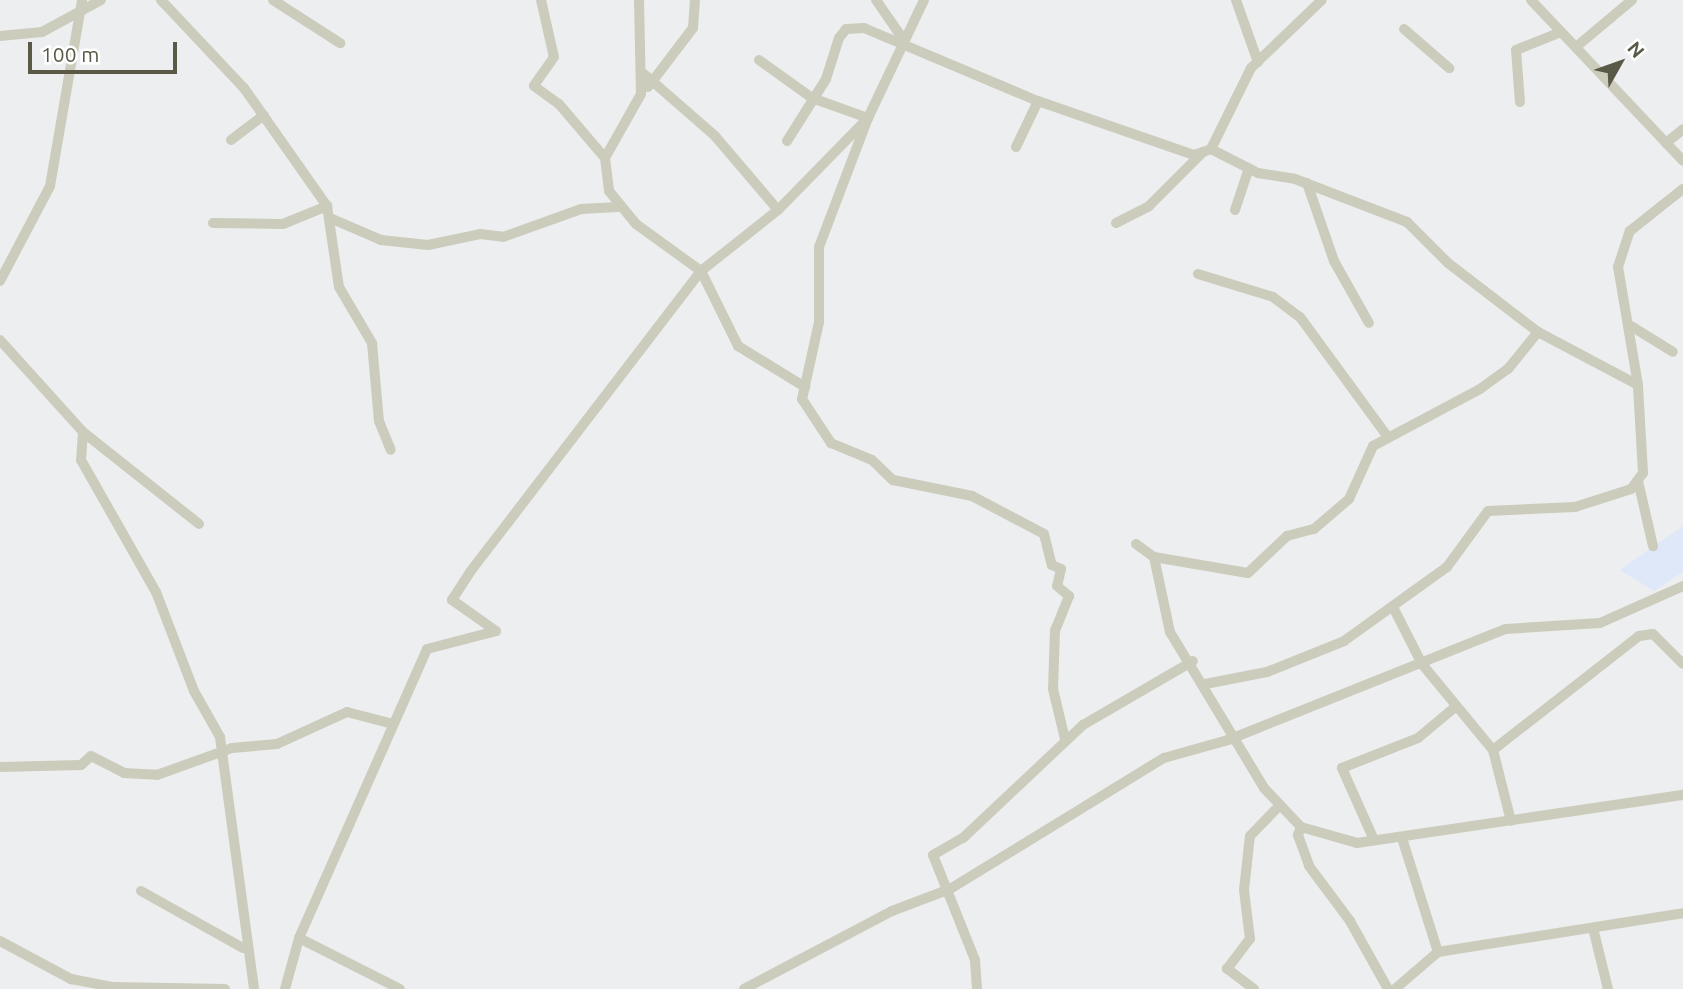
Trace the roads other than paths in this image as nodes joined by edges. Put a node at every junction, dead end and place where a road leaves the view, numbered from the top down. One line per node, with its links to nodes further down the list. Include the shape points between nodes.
1 (82, 0): 14 (street)
2 (101, 0): 14 (street)
3 (161, 0): 30 (street)
4 (273, 0): 18 (street)
5 (541, 0): 38 (street, via 554,57 534,86 559,104)
6 (639, 0): 24 (street)
7 (695, 0): 25 (street, via 692,28)
8 (876, 0): 19 (street, via 892,31)
9 (924, 0): 19 (street)
10 (1236, 0): 22 (street)
11 (1322, 0): 22 (street)
12 (1531, 0): 16 (street)
13 (1632, 0): 20 (street)
14 (78, 14): 17 (street, via 42,32); 54 (street, via 50,186)
15 (1404, 29): 23 (street)
16 (1561, 32): 20 (street); 29 (street, via 1516,50)
17 (0, 36)
18 (340, 43)
19 (908, 43): 27 (street, via 846,29); 28 (street); 31 (street)
20 (1576, 47): 35 (street)
21 (759, 60): 27 (street)
22 (1258, 62): 37 (street)
23 (1449, 68)
24 (644, 74): 25 (street); 26 (street)
25 (651, 84): 26 (street); 47 (street, via 715,136)
26 (641, 94): 38 (street)
27 (812, 98): 31 (street); 34 (street)
28 (1038, 101): 36 (street); 37 (street, via 1187,155)
29 (1520, 102)
30 (264, 116): 33 (street); 45 (street)
31 (868, 118): 40 (street); 42 (street)
32 (1683, 128): 35 (street)
33 (230, 140)
34 (788, 141)
35 (1666, 143): 39 (street)
36 (1016, 148)
37 (1207, 151): 41 (street); 51 (street, via 1149,206)
38 (605, 158): 46 (street, via 606,180)
39 (1683, 161)
40 (823, 164): 42 (street); 47 (street)
41 (1249, 167): 43 (street); 48 (street)
42 (845, 175): 61 (street, via 819,247 818,322)
43 (1307, 183): 55 (street, via 1334,261); 57 (street, via 1407,222 1448,263)
44 (1683, 189): 56 (street, via 1637,223 1625,243 1616,280)
45 (327, 206): 49 (street); 50 (street, via 283,224)
46 (618, 206): 49 (street, via 580,209 503,237 480,234 428,245 381,240); 52 (street)
47 (778, 210): 52 (street)
48 (1235, 210)
49 (330, 218): 64 (street, via 338,287 372,343 379,421)
50 (213, 223)
51 (1116, 223)
52 (701, 271): 61 (street, via 738,346); 77 (street, via 453,600 496,631 427,649)
53 (1198, 274): 63 (street, via 1273,298 1300,317)
54 (0, 281)
55 (1368, 323)
56 (1632, 326): 59 (street); 60 (street)
57 (1538, 332): 60 (street); 63 (street, via 1508,369)
58 (0, 340): 62 (street)
59 (1673, 352)
60 (1638, 385): 65 (street)
61 (805, 387): 79 (street, via 802,399 840,449 872,460 901,485 972,496 1044,534 1052,565 1061,569 1057,586 1069,596 1055,630 1053,689)
62 (83, 432): 66 (street); 81 (street, via 81,460 156,592 194,691 220,737)
63 (1387, 436): 69 (street, via 1365,453 1349,499 1314,530 1287,536 1248,573)
64 (391, 450)
65 (1638, 481): 68 (street); 71 (street, via 1590,505 1488,511 1447,567)
66 (199, 524)
67 (1136, 544): 69 (street)
68 (1653, 546)
69 (1154, 557): 72 (street, via 1163,615)
70 (1683, 586): 73 (street, via 1600,623 1506,629)
71 (1393, 607): 73 (street); 75 (street, via 1323,652 1267,672)
72 (1193, 662): 75 (street); 79 (street)
73 (1422, 664): 76 (street); 78 (street)
74 (1683, 664): 80 (street, via 1653,634 1639,636)
75 (1205, 684): 78 (street)
76 (1454, 708): 80 (street); 88 (street, via 1418,738 1342,768)
77 (393, 724): 81 (street, via 347,712 277,744); 93 (street)
78 (1231, 738): 84 (street); 89 (street, via 1164,758)
79 (1065, 739): 89 (street, via 963,838 933,855)
80 (1493, 750): 85 (street)
81 (221, 752): 82 (street, via 157,775 124,773 91,755 81,765); 95 (street, via 237,842)
82 (0, 767)
83 (1683, 796): 85 (street)
84 (1280, 805): 86 (street); 103 (street, via 1250,836 1244,890 1250,939 1227,969)
85 (1511, 821): 87 (street)
86 (1301, 827): 88 (street, via 1340,843); 104 (street, via 1309,866 1350,921)
87 (1402, 838): 88 (street); 96 (street)
88 (1374, 840)
89 (950, 889): 101 (street, via 892,911); 102 (street, via 975,960)
90 (141, 891): 95 (street)
91 (1683, 913): 92 (street)
92 (1593, 928): 96 (street); 106 (street)
93 (299, 938): 99 (street); 100 (street)
94 (0, 941): 97 (street, via 71,979 113,987)
95 (243, 948): 98 (street)
96 (1438, 952): 105 (street)
97 (225, 989)
98 (254, 989)
99 (285, 989)
100 (400, 989)
101 (744, 989)
102 (977, 989)
103 (1254, 989)
104 (1388, 989)
105 (1395, 989)
106 (1608, 989)

